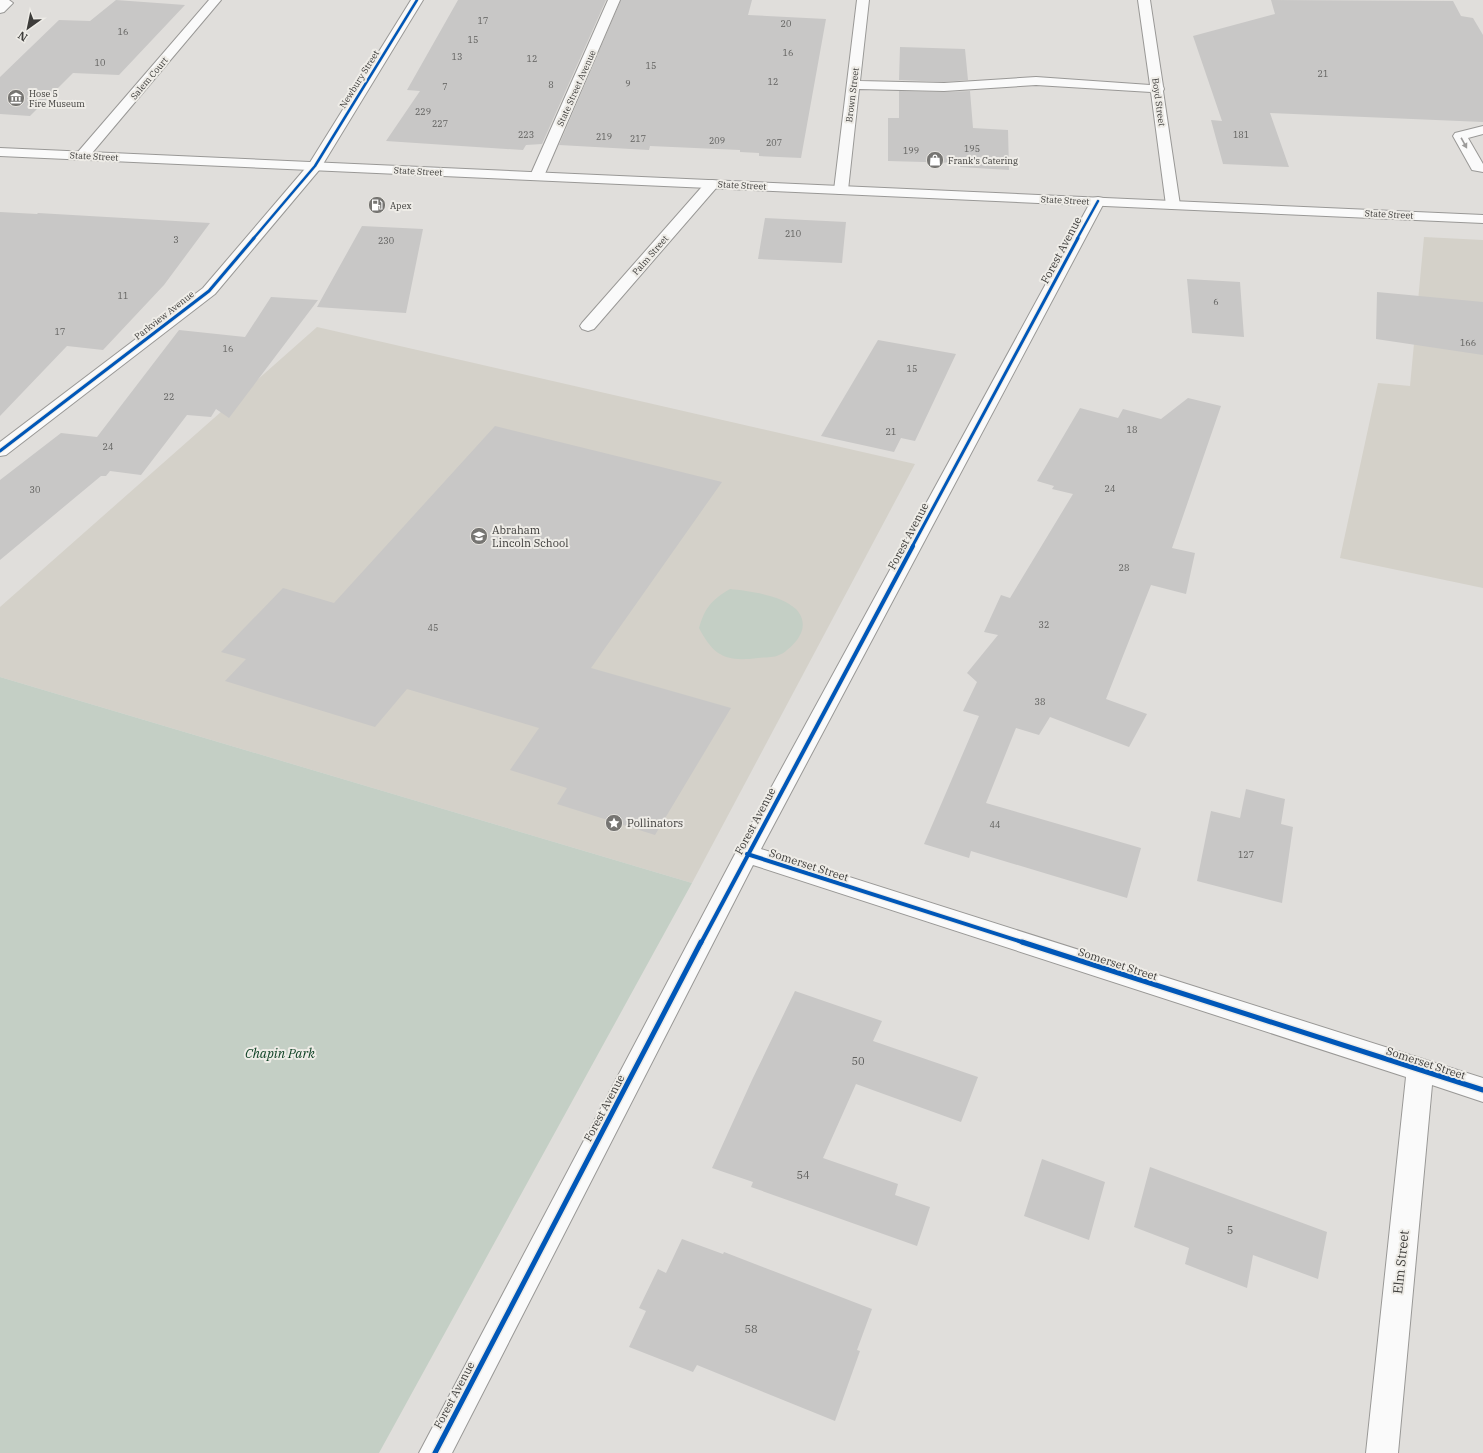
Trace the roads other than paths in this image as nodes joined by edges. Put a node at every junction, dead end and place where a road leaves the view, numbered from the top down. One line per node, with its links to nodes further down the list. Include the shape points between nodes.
1 (215, 0): 12 (street, Salem Court)
2 (417, 0): 13 (street, Newbury Street)
3 (614, 0): 15 (street, State Street Avenue)
4 (863, 0): 8 (street, Brown Street)
5 (1144, 0): 9 (street, Boyd Street)
6 (0, 3): 7 (street, via 7,3)
7 (0, 9)
8 (853, 85): 9 (street, via 944,87 1036,81); 17 (street, Brown Street)
9 (1158, 89): 19 (street, Boyd Street)
10 (1483, 130): 14 (street, one-way to 14, via 1460,136 1477,167)
11 (0, 152): 12 (street, State Street)
12 (82, 156): 13 (street, State Street)
13 (314, 166): 15 (street, State Street); 22 (street, Parkview Avenue, via 209,291)
14 (1483, 168)
15 (537, 176): 16 (street, State Street)
16 (712, 184): 17 (street, State Street); 21 (street, Palm Street)
17 (841, 190): 18 (street, State Street)
18 (1098, 201): 19 (street, State Street); 23 (street, Forest Avenue)
19 (1172, 205): 20 (street, State Street)
20 (1483, 219)
21 (588, 326)
22 (0, 451)
23 (747, 854): 24 (street, Somerset Street); 26 (street, Forest Avenue)
24 (1420, 1070): 25 (street, Somerset Street); 27 (street, Elm Street)
25 (1483, 1090)
26 (434, 1453)
27 (1382, 1453)

